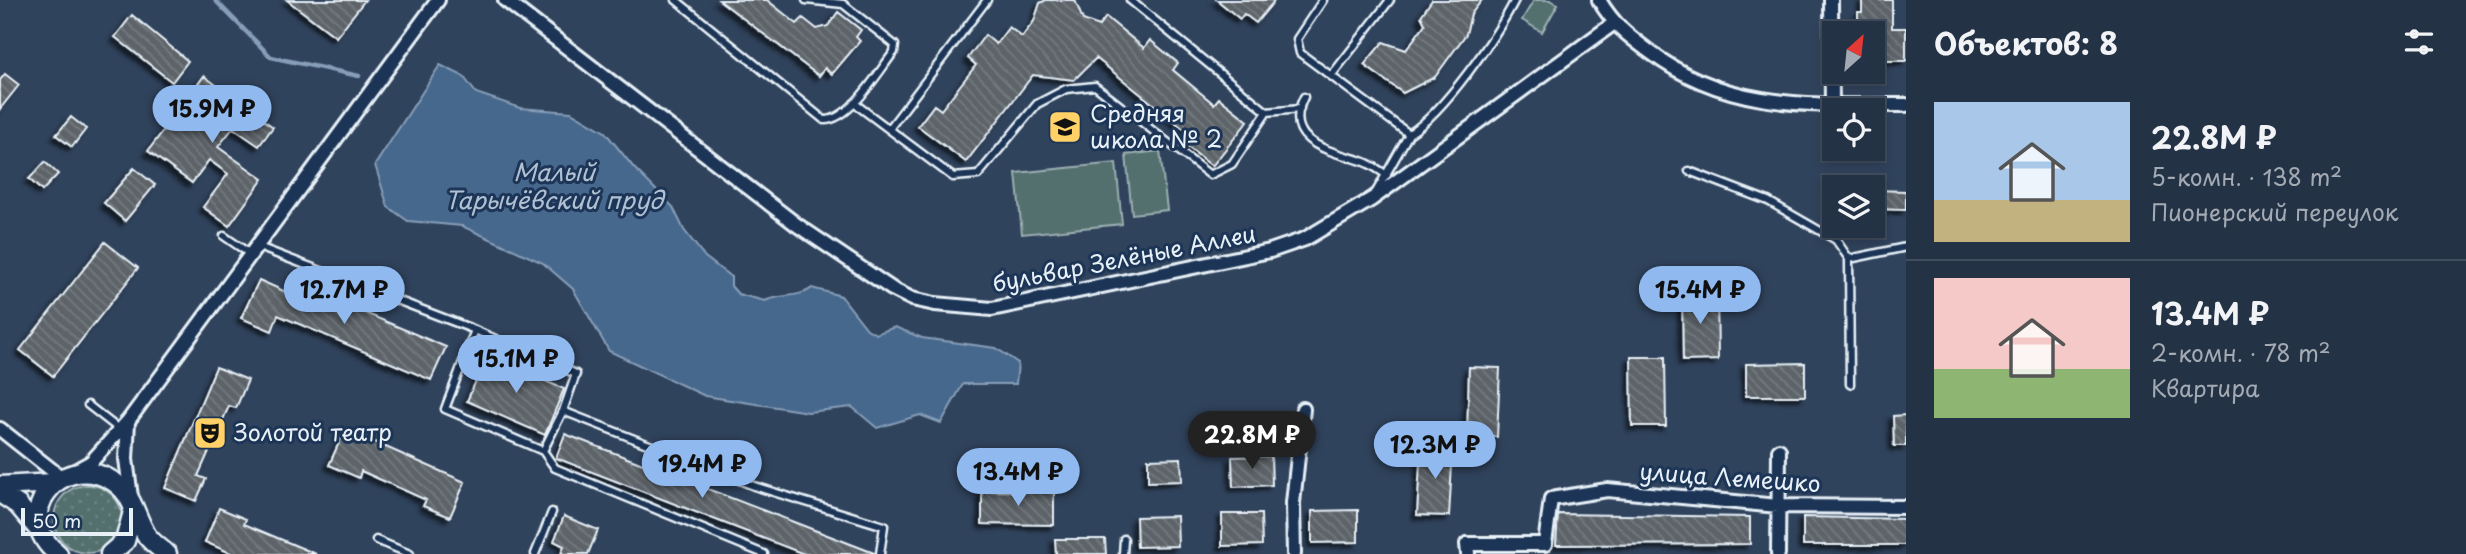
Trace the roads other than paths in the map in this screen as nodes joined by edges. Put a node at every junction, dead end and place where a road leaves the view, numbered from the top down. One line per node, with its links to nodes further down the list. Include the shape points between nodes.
1 (438, 0): 29 (street)
2 (505, 0): 26 (street, бульвар Зелёные Аллеи, via 797,225 892,289 923,302 992,309 1270,251 1305,239)
3 (676, 0): 16 (lane, via 824,120 840,117)
4 (806, 0): 16 (lane, via 844,4 895,45)
5 (987, 0): 22 (lane)
6 (1130, 0): 21 (lane)
7 (1323, 0): 13 (lane, via 1296,44 1300,53)
8 (1390, 0): 13 (lane)
9 (1515, 0): 23 (lane, via 1427,121)
10 (1599, 0): 12 (street)
11 (1831, 0): 15 (street)
12 (1613, 24): 17 (street, via 1696,82 1732,94); 26 (street, бульвар Зелёные Аллеи)
13 (1331, 76): 23 (lane)
14 (1304, 97): 20 (lane)
15 (1832, 98)
16 (855, 103): 22 (lane)
17 (1822, 105)
18 (1885, 105): 19 (street)
19 (1906, 105)
20 (1300, 109): 21 (lane); 25 (lane, via 1300,128 1320,148)
21 (1267, 112): 22 (lane, via 1232,164 1210,175 1096,86 1066,89 1037,104 978,175 953,177)
22 (889, 129)
23 (1409, 134): 25 (lane)
24 (1689, 171): 30 (lane, via 1768,201 1836,240)
25 (1387, 174): 26 (lane)
26 (1372, 199)
27 (224, 236): 29 (lane)
28 (1906, 247): 30 (lane)
29 (252, 250): 31 (lane); 36 (street)
30 (1849, 258): 32 (lane)
31 (475, 330): 35 (lane, via 576,373); 39 (lane, via 445,409)
32 (1850, 384)
33 (88, 405): 36 (lane)
34 (1303, 409): 58 (street, via 1293,503)
35 (564, 411): 39 (lane); 56 (lane, via 754,486 884,526)
36 (124, 426): 40 (street, via 91,462); 43 (street)
37 (0, 429): 40 (street)
38 (1779, 450): 44 (street)
39 (543, 451): 55 (lane, via 555,467)
40 (62, 479): 41 (main road); 43 (main road, via 102,475 121,486); 49 (main road, via 40,504)
41 (0, 486)
42 (0, 493): 49 (main road, via 18,505)
43 (133, 504): 51 (main road, via 125,541); 52 (main road, via 148,536)
44 (1778, 506): 45 (street, улица Лемешко); 59 (street, улица Лемешко, via 1607,490 1552,499 1545,544 1467,544); 60 (street)
45 (1906, 507)
46 (552, 512): 54 (lane)
47 (1124, 539): 57 (lane)
48 (376, 540): 53 (lane)
49 (44, 542): 50 (main road)
50 (58, 554)
51 (110, 554)
52 (167, 554)
53 (410, 554)
54 (535, 554)
55 (764, 554)
56 (880, 554)
57 (1123, 554)
58 (1294, 554)
59 (1468, 554)
60 (1778, 554)

